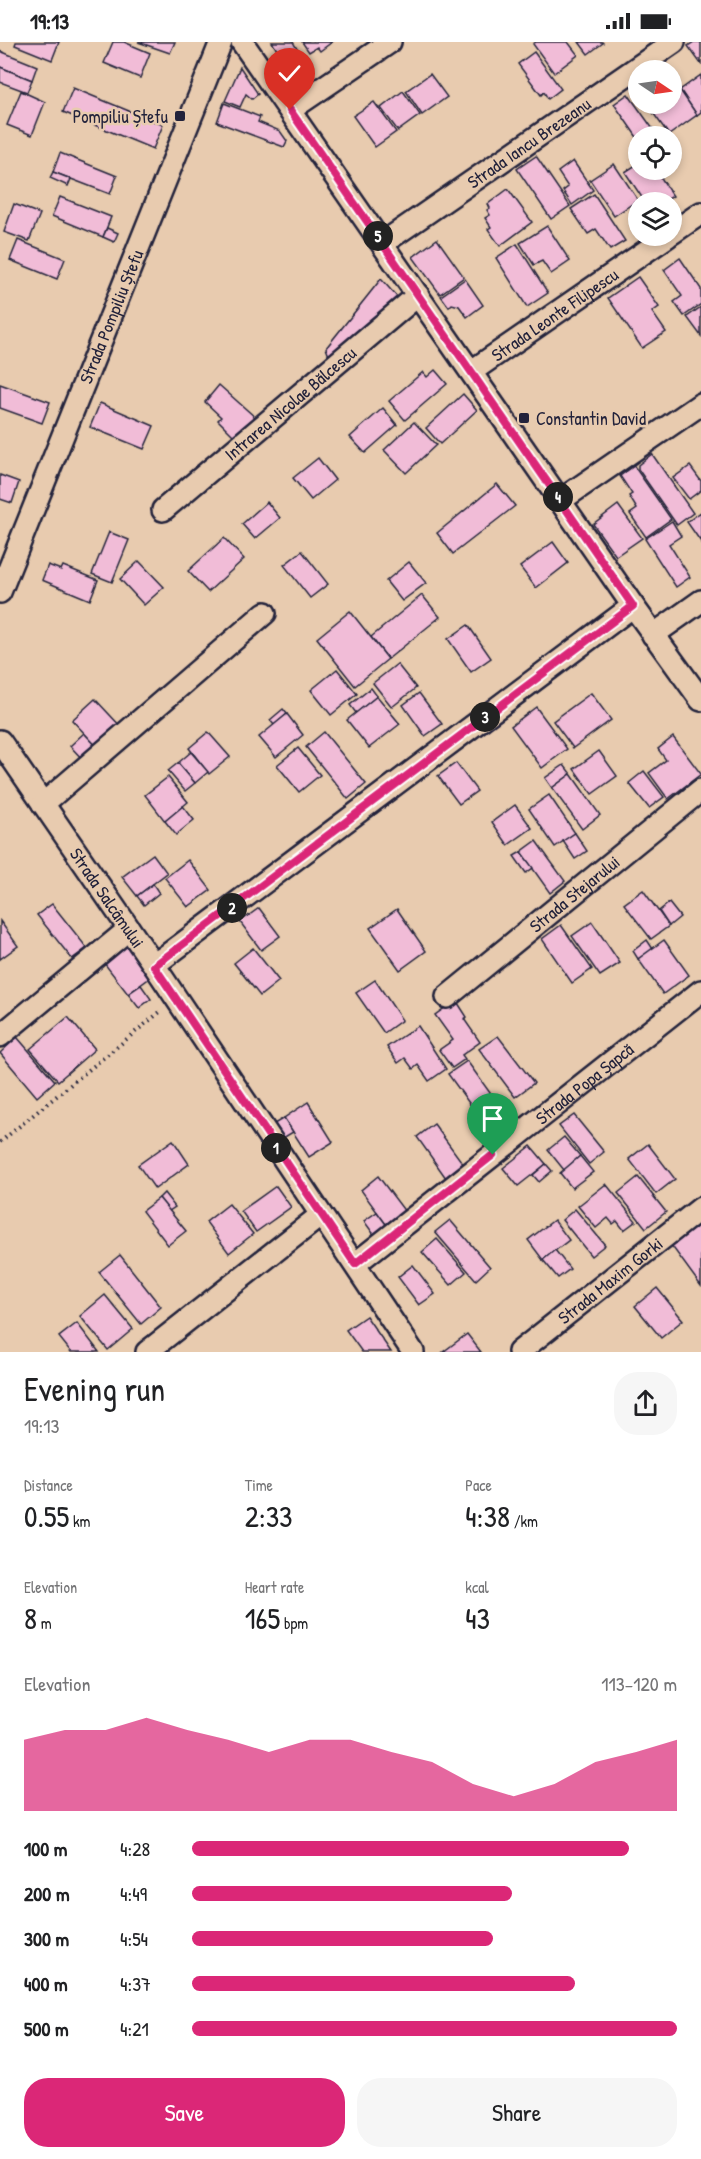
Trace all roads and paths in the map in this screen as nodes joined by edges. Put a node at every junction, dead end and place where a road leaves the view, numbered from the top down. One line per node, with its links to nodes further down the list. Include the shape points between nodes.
1 (221, 42): 15 (street, Strada Pompiliu Ștefu)
2 (242, 42): 5 (street)
3 (390, 42): 5 (street)
4 (674, 42): 8 (street, Strada Iancu Brezeanu)
5 (290, 110): 8 (street)
6 (701, 213): 7 (street)
7 (682, 226)
8 (383, 243): 10 (street)
9 (653, 246): 11 (street, Strada Leonte Filipescu)
10 (418, 295): 11 (street); 14 (street, Intrarea Nicolae Bălcescu)
11 (472, 371): 13 (street)
12 (701, 404): 13 (street)
13 (561, 500): 17 (street)
14 (164, 510)
15 (0, 592)
16 (701, 602): 19 (street)
17 (633, 606): 19 (street); 25 (street)
18 (265, 613): 23 (street)
19 (653, 635): 20 (street)
20 (701, 700)
21 (0, 741): 23 (street, Strada Salcâmului)
22 (701, 790): 27 (street, Strada Stejarului)
23 (43, 804): 24 (street, Strada Salcâmului)
24 (129, 929): 25 (street, Strada Salcâmului); 29 (street)
25 (154, 966): 28 (street, Strada Salcâmului)
26 (701, 990): 33 (street, Strada Popa Șapcă)
27 (447, 997)
28 (176, 999): 30 (path); 32 (street, Strada Salcâmului)
29 (0, 1036)
30 (0, 1142)
31 (701, 1208): 36 (street, Strada Maxim Gorki)
32 (321, 1215): 33 (street, Strada Salcâmului); 34 (street)
33 (355, 1264): 35 (street, Strada Salcâmului)
34 (147, 1352)
35 (413, 1352)
36 (519, 1352)

